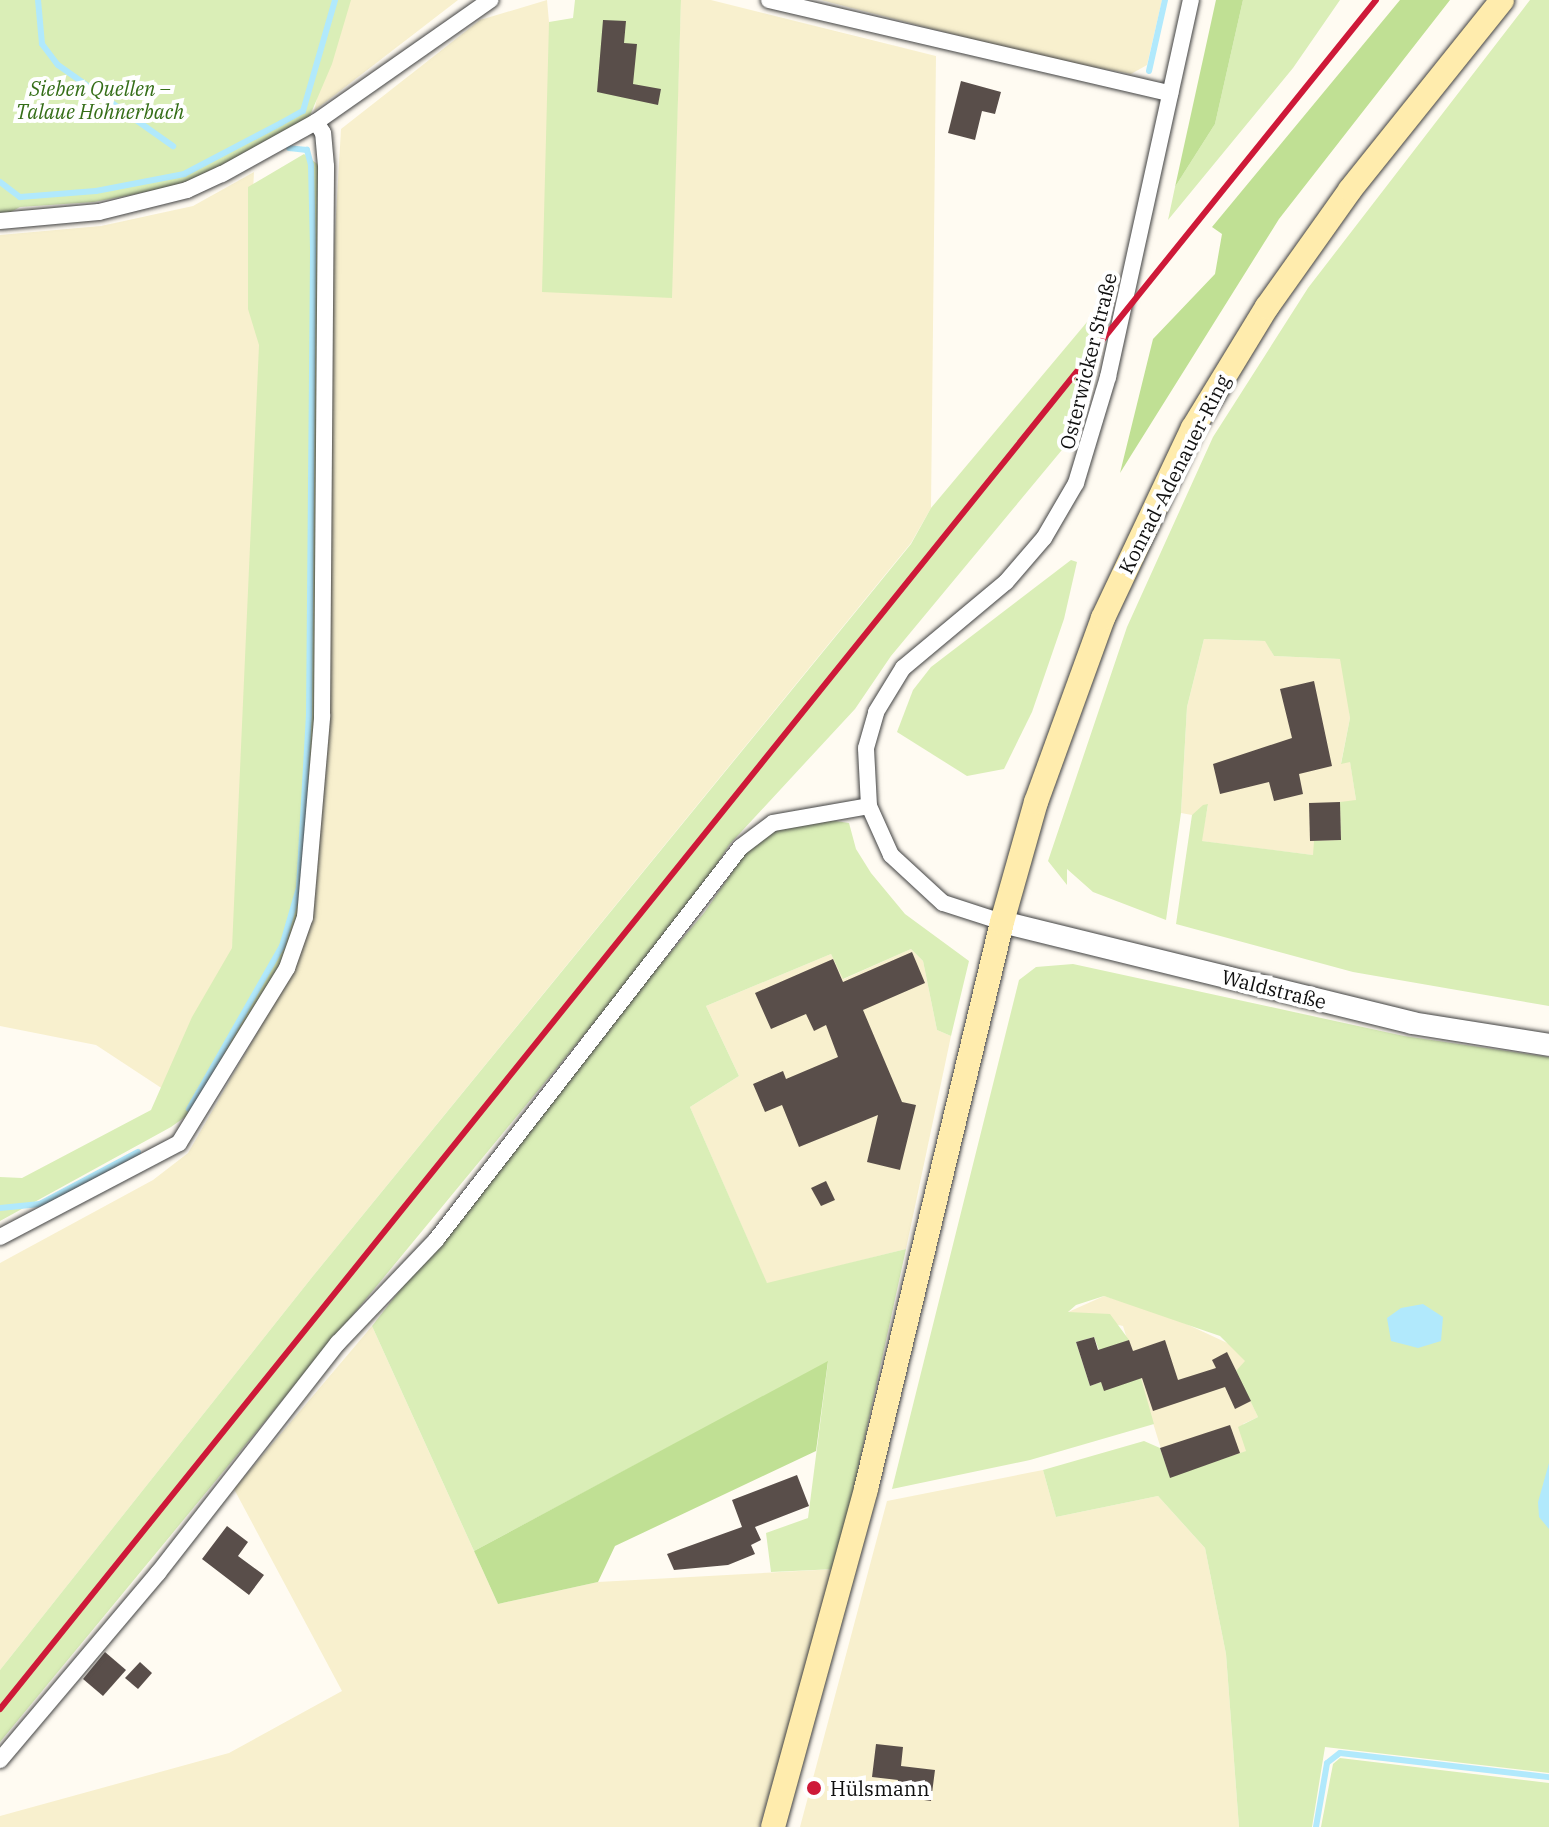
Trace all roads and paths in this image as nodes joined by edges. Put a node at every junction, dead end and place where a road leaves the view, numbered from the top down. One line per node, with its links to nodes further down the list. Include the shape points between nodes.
1 (490, 0): 6 (street)
2 (769, 0): 5 (street)
3 (1191, 0): 5 (street, Osterwicker Straße)
4 (1502, 0): 9 (main road, Konrad-Adenauer-Ring, via 1341,203 1267,307 1193,428 1103,618 1036,802)
5 (1170, 93): 8 (street, Osterwicker Straße, via 1085,461 1059,515 1026,560 893,681 876,712 866,748)
6 (316, 122): 7 (street, via 187,190 99,212); 11 (street, via 323,133 326,166 322,717 305,917 287,968 179,1143)
7 (0, 221)
8 (869, 806): 9 (street, Osterwicker Straße, via 883,841 913,879 956,910); 12 (street, via 773,823 741,847 436,1240 338,1343 158,1573)
9 (1002, 922): 10 (street, Waldstraße, via 1412,1023); 13 (main road, Konrad-Adenauer-Ring, via 862,1504)
10 (1549, 1045)
11 (0, 1237)
12 (0, 1760)
13 (773, 1827)

